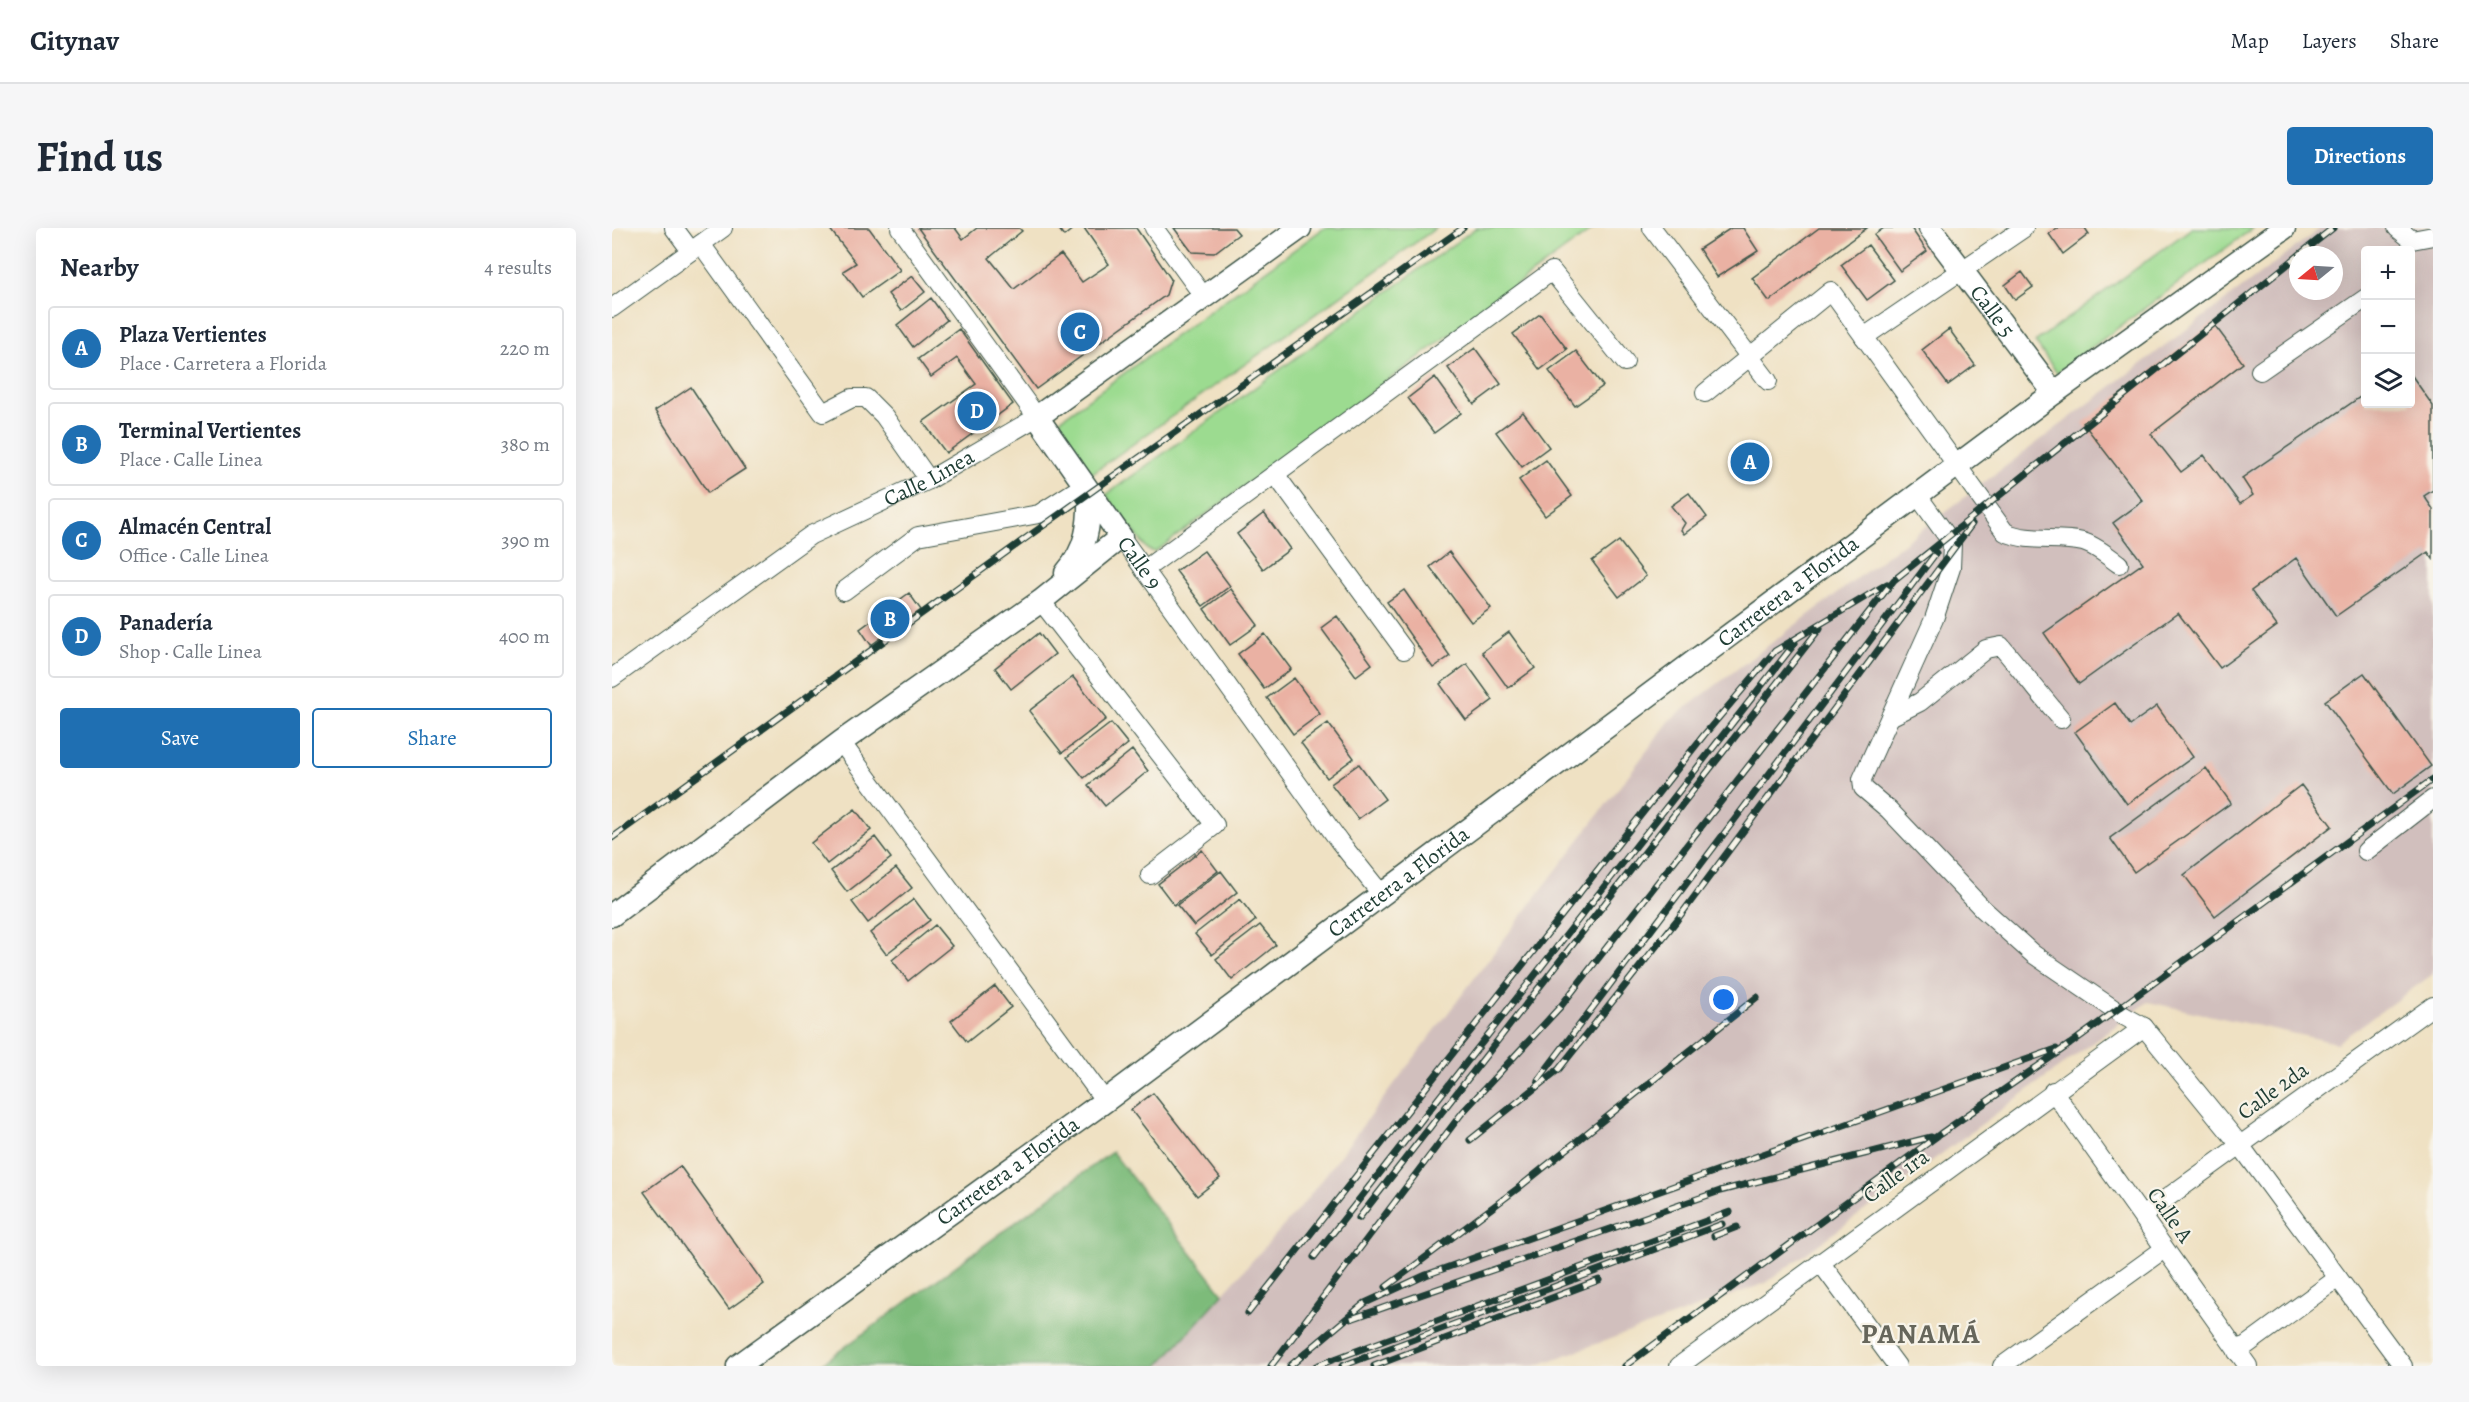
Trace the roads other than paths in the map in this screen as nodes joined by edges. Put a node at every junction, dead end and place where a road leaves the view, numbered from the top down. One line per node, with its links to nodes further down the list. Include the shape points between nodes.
1 (674, 228): 13 (street)
2 (723, 228): 13 (street)
3 (900, 228): 25 (street, Calle 9)
4 (1154, 228): 15 (street)
5 (1300, 228): 15 (main road, Calle Linea)
6 (1652, 228): 19 (street)
7 (1930, 228): 14 (main road, Calle 5)
8 (2024, 228): 14 (street)
9 (2284, 228): 24 (main road, Carretera a Florida)
10 (2397, 228): 12 (street)
11 (2433, 236): 12 (street)
12 (2408, 245)
13 (696, 248): 17 (street); 28 (street, via 823,412 852,398 866,398 884,416)
14 (1961, 269): 18 (street); 24 (main road, Calle 5)
15 (1204, 297): 25 (main road, Calle Linea)
16 (2363, 300): 21 (street)
17 (612, 308)
18 (1864, 337): 19 (street, via 1832,291); 26 (street)
19 (1750, 357): 22 (street); 23 (street)
20 (1626, 362): 27 (street, via 1552,271)
21 (2260, 371)
22 (1768, 381)
23 (1706, 393)
24 (2054, 393): 26 (main road, Carretera a Florida)
25 (1037, 417): 28 (street, Calle Linea); 29 (main road, Calle 9)
26 (1956, 465): 30 (main road, Carretera a Florida); 32 (street, via 2005,532 2020,539 2085,542)
27 (1275, 474): 33 (street); 36 (street)
28 (928, 480): 37 (street, Calle Linea, via 810,535)
29 (1086, 490): 31 (main road, Calle 9); 34 (street, via 1039,514 918,536); 35 (main road, via 1090,522 1083,547)
30 (1918, 496): 38 (street, via 1952,543 1951,568 1934,619); 44 (main road, Carretera a Florida)
31 (1121, 537): 33 (street, Calle 9); 35 (main road)
32 (2119, 564)
33 (1144, 570): 44 (street, Calle 9)
34 (844, 591)
35 (1041, 601): 40 (main road); 43 (street, via 1215,825)
36 (1404, 650)
37 (612, 678)
38 (1890, 717): 39 (street, via 1920,702 1986,649 2001,646); 47 (street, via 1862,778 1863,788 1890,810 1983,909 2033,954)
39 (2061, 719)
40 (841, 742): 45 (main road); 49 (street)
41 (2433, 799): 42 (street)
42 (2366, 851)
43 (1150, 875)
44 (1382, 895): 49 (main road, Carretera a Florida)
45 (612, 915)
46 (2433, 1006): 50 (street, Calle 2da)
47 (2144, 1027): 48 (street, Calle 1ra); 50 (street)
48 (2053, 1091): 51 (street, Calle A); 53 (street, Calle 1ra)
49 (1105, 1101): 56 (main road, Carretera a Florida)
50 (2240, 1145): 51 (street, Calle 2da); 54 (street)
51 (2142, 1216): 52 (street, Calle A)
52 (2164, 1249): 55 (street, Calle A); 59 (street)
53 (1820, 1262): 57 (street, Calle 1ra); 58 (street)
54 (2338, 1278): 55 (street); 60 (street)
55 (2242, 1359)
56 (738, 1366)
57 (1679, 1366)
58 (1897, 1366)
59 (2002, 1366)
60 (2403, 1366)

